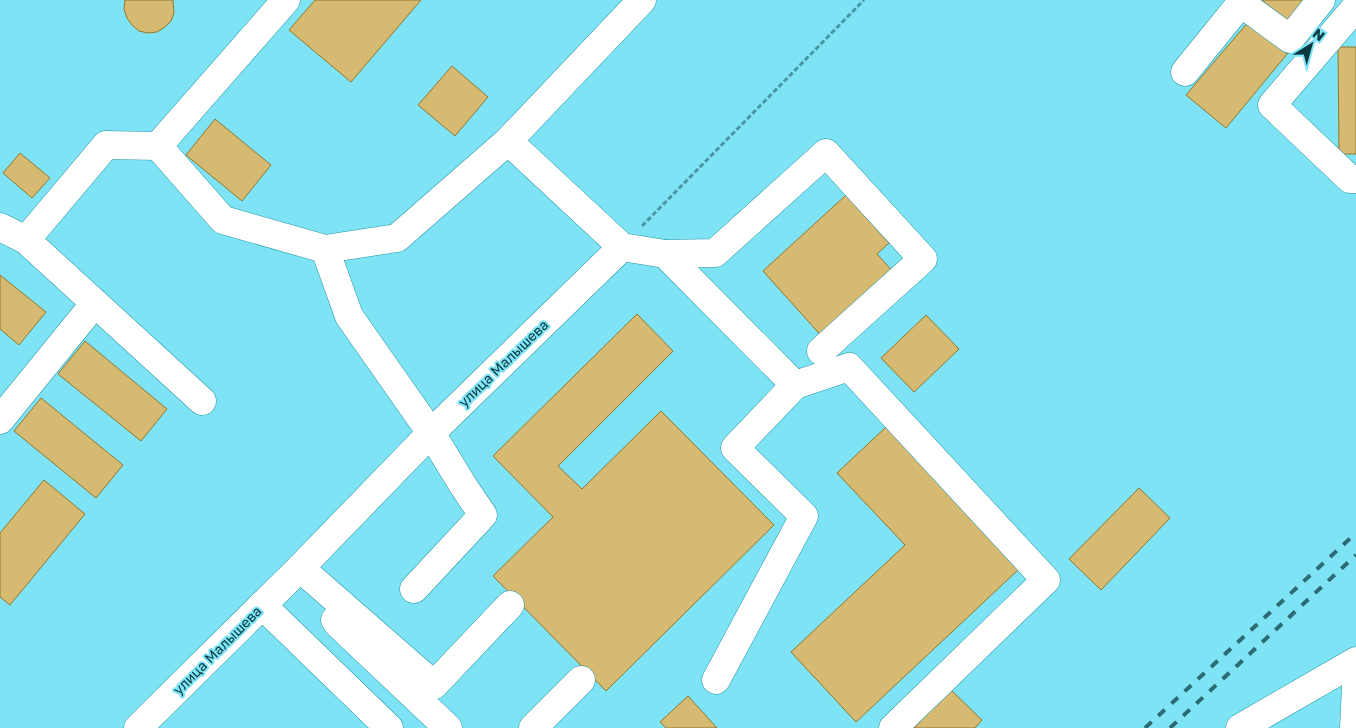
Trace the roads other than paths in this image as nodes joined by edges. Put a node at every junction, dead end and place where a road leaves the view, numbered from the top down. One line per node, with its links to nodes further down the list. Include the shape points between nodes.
1 (286, 0): 7 (lane)
2 (642, 0): 6 (lane)
3 (1321, 0): 5 (lane, via 1290,38 1241,3)
4 (1356, 7): 8 (lane, via 1272,105 1350,179)
5 (1185, 72)
6 (508, 142): 11 (lane); 12 (lane, via 397,238)
7 (158, 146): 10 (lane, via 106,145); 12 (lane, via 223,220)
8 (1356, 179)
9 (0, 227): 10 (lane)
10 (26, 240): 14 (lane)
11 (622, 246): 13 (lane); 19 (lane, улица Малышева)
12 (325, 249): 19 (lane, via 349,316)
13 (665, 254): 15 (lane, via 715,253 826,153 923,259); 16 (lane)
14 (95, 303): 17 (lane); 18 (lane)
15 (822, 350)
16 (795, 385): 26 (lane, via 735,448 804,516); 32 (lane, via 849,367 1046,580)
17 (202, 401)
18 (0, 420)
19 (431, 433): 20 (lane, улица Малышева); 21 (lane, via 483,514)
20 (308, 574): 22 (lane, улица Малышева); 23 (lane, via 434,684); 30 (lane, via 337,623)
21 (414, 589)
22 (262, 605): 28 (lane, улица Малышева); 29 (lane)
23 (510, 605)
24 (1356, 661): 33 (lane)
25 (581, 680): 31 (lane)
26 (716, 680)
27 (1356, 687): 34 (lane)
28 (138, 728)
29 (389, 728)
30 (448, 728)
31 (533, 728)
32 (893, 728)
33 (1240, 728)
34 (1354, 728)

